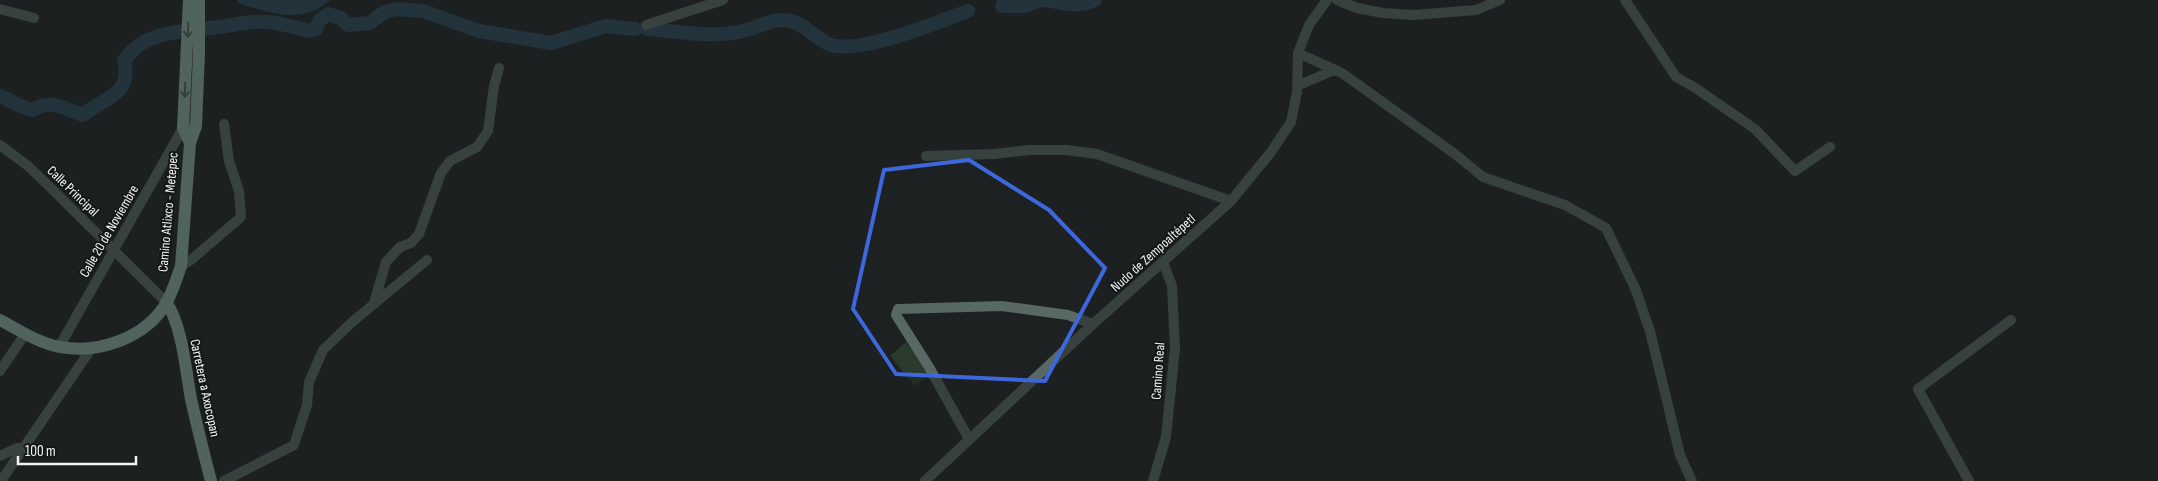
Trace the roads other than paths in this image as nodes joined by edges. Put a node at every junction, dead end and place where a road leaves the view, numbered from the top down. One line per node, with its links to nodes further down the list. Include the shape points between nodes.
1 (1327, 0): 10 (street, Nudo de Zempoaltépetl, via 1309,25)
2 (1337, 0): 3 (street, via 1383,13 1414,14 1476,10)
3 (1500, 0)
4 (1625, 0): 17 (street, via 1676,78 1755,129 1795,171)
5 (719, 1): 9 (street)
6 (194, 5): 15 (main road, Camino Atlixco - Metepec)
7 (0, 9): 8 (street)
8 (34, 18)
9 (646, 25)
10 (1298, 53): 12 (street); 13 (street, Nudo de Zempoaltépetl)
11 (499, 68): 25 (street, via 488,131 478,147 450,161 441,173 419,234 386,262)
12 (1334, 70): 13 (street); 41 (street, via 1483,177 1565,205 1606,228 1650,332 1680,455)
13 (1297, 86): 19 (street, Nudo de Zempoaltépetl, via 1291,122)
14 (224, 124): 23 (street, via 242,217)
15 (190, 127): 20 (street, Calle 20 de Noviembre); 23 (main road, Camino Atlixco - Metepec)
16 (0, 145): 20 (street, Calle Principal, via 28,166)
17 (1830, 148)
18 (926, 156): 19 (street, via 1029,150 1097,154)
19 (1231, 201): 22 (street, Nudo de Zempoaltépetl)
20 (114, 250): 24 (street, Calle Principal); 30 (street, Calle 20 de Noviembre)
21 (427, 260): 25 (street)
22 (1163, 262): 28 (street, Nudo de Zempoaltépetl); 40 (street, Camino Real, via 1172,286 1175,348 1166,437)
23 (180, 266): 24 (main road, Camino Atlixco - Metepec)
24 (166, 302): 31 (main road, Camino Atlixco - Metepec, via 156,317 136,333); 37 (main road, Carretera a Axocopan, via 177,324)
25 (373, 304): 38 (street, via 323,350 308,382 307,405 294,445)
26 (0, 320): 29 (main road, Camino Atlixco - Metepec)
27 (2011, 320): 42 (street, via 1918,389)
28 (1093, 324): 33 (street, Nudo de Zempoaltépetl); 33 (street, via 1068,316 1002,306 898,309 896,315 930,367)
29 (25, 334): 30 (main road, Camino Atlixco - Metepec); 32 (street)
30 (59, 347): 31 (main road, Camino Atlixco - Metepec)
31 (91, 349): 34 (street)
32 (0, 371)
33 (970, 439): 39 (street, Nudo de Zempoaltépetl)
34 (24, 449): 35 (street, via 17,448); 36 (street)
35 (0, 456)
36 (1, 481)
37 (211, 481)
38 (224, 481)
39 (925, 481)
40 (1153, 481)
41 (1692, 481)
42 (1969, 481)

